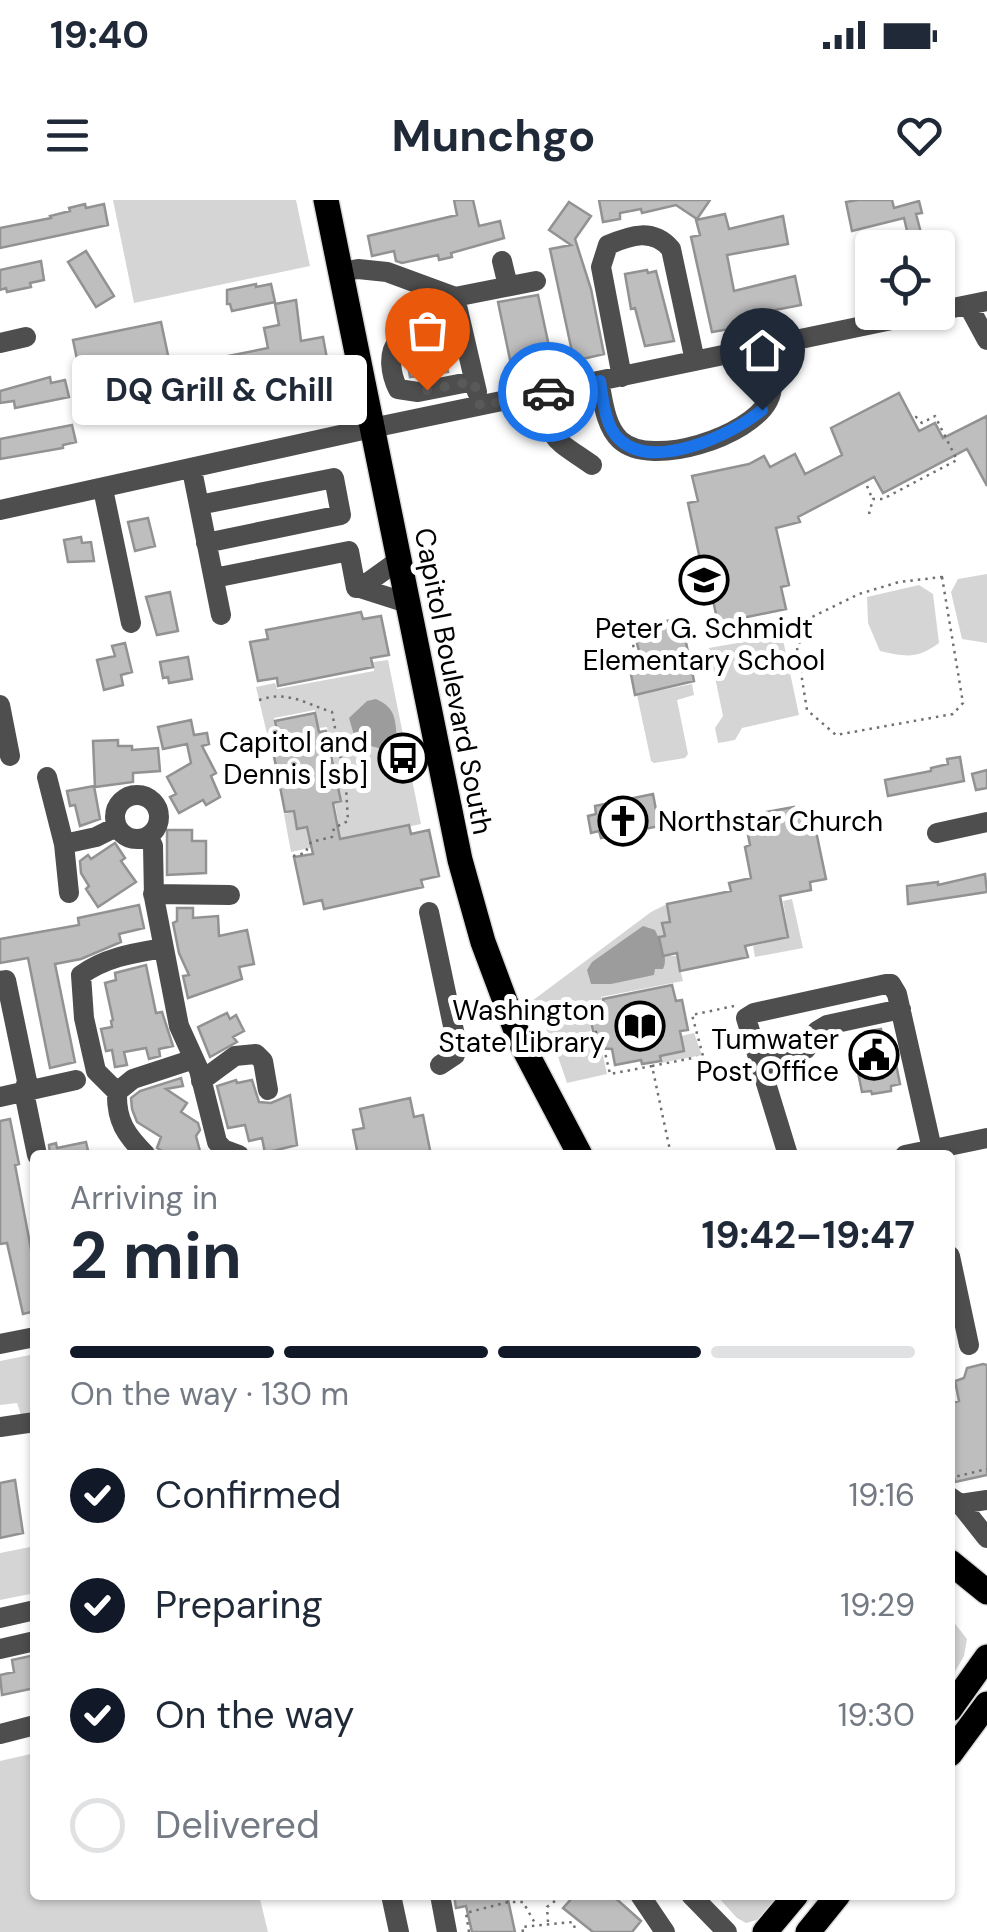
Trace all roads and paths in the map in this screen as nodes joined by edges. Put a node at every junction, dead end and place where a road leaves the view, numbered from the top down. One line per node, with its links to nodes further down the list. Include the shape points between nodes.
1 (326, 200): 3 (main road, Capitol Boulevard South)
2 (502, 260): 5 (street)
3 (340, 272): 6 (street, via 387,272); 21 (main road, Capitol Boulevard South)
4 (536, 280): 5 (street)
5 (508, 286): 6 (street)
6 (456, 296): 16 (street)
7 (978, 302): 10 (street)
8 (855, 328): 13 (street)
9 (26, 337): 12 (street)
10 (987, 340)
11 (398, 341): 16 (street, via 392,366 398,389 418,392)
12 (0, 343)
13 (765, 347): 14 (street); 17 (street, via 772,387 762,410 693,446 629,447 609,422)
14 (695, 362): 15 (street); 15 (street, via 670,249 650,234 636,235 608,246 601,267)
15 (622, 377): 17 (street)
16 (474, 381): 19 (street)
17 (600, 381): 18 (street)
18 (541, 393): 19 (street); 22 (street, via 554,440)
19 (480, 406): 21 (street)
20 (910, 420): 26 (path, via 934,416 958,460)
21 (372, 428): 23 (street); 33 (main road, Capitol Boulevard South)
22 (592, 465)
23 (192, 470): 25 (street); 27 (street)
24 (867, 486): 26 (path)
25 (103, 489): 28 (street); 39 (street)
26 (873, 499): 29 (path)
27 (199, 505): 30 (street, via 334,478); 31 (street)
28 (0, 510)
29 (869, 514)
30 (342, 516): 31 (street); 32 (street)
31 (206, 542): 34 (street)
32 (348, 551): 34 (street); 36 (street)
33 (399, 560): 37 (main road, Capitol Boulevard South); 37 (street, via 360,588)
34 (214, 578): 38 (street)
35 (899, 582): 35 (path, via 812,617 798,648 807,710 836,735 953,714 964,703 942,577)
36 (356, 588)
37 (408, 604): 73 (main road, Capitol Boulevard South, via 483,942 520,1042)
38 (221, 615)
39 (131, 622)
40 (630, 630): 41 (path)
41 (635, 654)
42 (259, 700): 51 (path, via 285,696 332,712 348,821 332,837)
43 (0, 704): 44 (street)
44 (10, 756)
45 (48, 777): 50 (street)
46 (987, 822): 48 (street)
47 (116, 827): 49 (street, via 134,839); 49 (street, via 122,800 143,796 158,810); 50 (street)
48 (937, 832)
49 (148, 836): 53 (street)
50 (64, 844): 52 (street)
51 (289, 856)
52 (69, 893)
53 (154, 894): 54 (street); 56 (street)
54 (230, 895)
55 (429, 912): 61 (street, via 458,1044)
56 (163, 948): 60 (street, via 179,1026); 67 (street, via 114,958 81,975 96,1071)
57 (0, 981): 66 (street, via 6,980 28,1081)
58 (900, 1008): 62 (street, via 827,1025 806,1049); 62 (street, via 894,987 881,984 749,1015); 76 (street)
59 (551, 1042): 74 (path, via 600,1031 610,1074 652,1066)
60 (194, 1060): 64 (street); 67 (street, via 133,1079)
61 (440, 1065)
62 (759, 1065): 75 (street)
63 (76, 1080): 66 (street)
64 (201, 1082): 65 (street, via 235,1056 256,1054); 72 (street, via 211,1128)
65 (268, 1090)
66 (24, 1092): 68 (street); 70 (street)
67 (117, 1092): 71 (street, via 121,1127)
68 (0, 1097)
69 (987, 1138): 77 (street)
70 (36, 1150)
71 (142, 1150)
72 (225, 1150)
73 (577, 1150)
74 (670, 1150)
75 (786, 1150)
76 (922, 1150)
77 (935, 1150)
78 (955, 1279): 81 (street)
79 (30, 1338): 80 (street)
80 (0, 1344)
81 (969, 1345)
82 (30, 1423): 83 (street)
83 (0, 1427)
84 (987, 1469): 85 (path)
85 (955, 1477)
86 (955, 1500): 87 (street); 88 (street)
87 (987, 1500)
88 (987, 1538)
89 (955, 1566): 90 (main road)
90 (987, 1592)
91 (30, 1611): 92 (street)
92 (0, 1618)
93 (30, 1642): 94 (street)
94 (0, 1649)
95 (987, 1657): 96 (main road)
96 (955, 1702)
97 (987, 1704): 100 (main road)
98 (30, 1727): 99 (street)
99 (0, 1734)
100 (955, 1747)
101 (392, 1900): 111 (street)
102 (441, 1900): 112 (street)
103 (556, 1900): 109 (path, via 547,1907)
104 (643, 1900): 116 (street)
105 (696, 1900): 117 (street)
106 (792, 1900): 118 (main road)
107 (834, 1900): 119 (main road)
108 (523, 1902): 110 (path); 113 (path, via 466,1913)
109 (548, 1923): 110 (path); 115 (path, via 573,1922)
110 (536, 1925): 114 (path)
111 (399, 1932)
112 (447, 1932)
113 (469, 1932)
114 (522, 1932)
115 (576, 1932)
116 (665, 1932)
117 (727, 1932)
118 (766, 1932)
119 (808, 1932)

